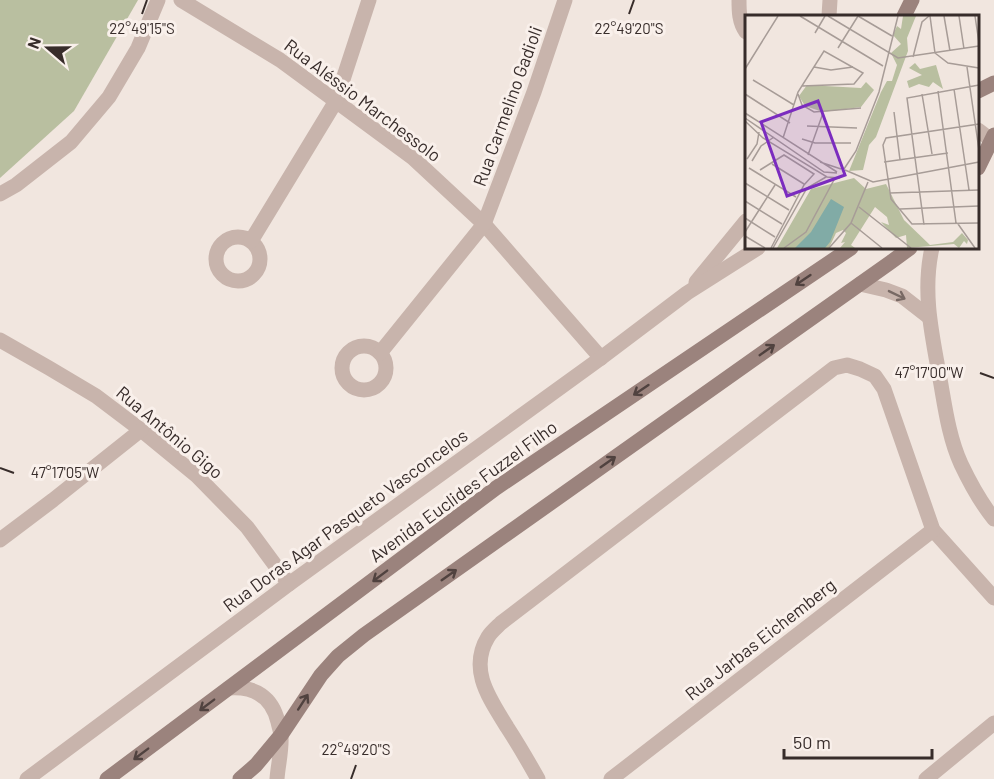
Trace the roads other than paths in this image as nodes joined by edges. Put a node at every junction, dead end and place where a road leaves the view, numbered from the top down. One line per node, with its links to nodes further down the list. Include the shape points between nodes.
1 (158, 0): 17 (street, via 138,48 109,97 71,142)
2 (181, 0): 13 (street, Rua Aléssio Marchessolo, via 280,60)
3 (369, 0): 13 (street)
4 (565, 0): 19 (street, Rua Carmelino Gadioli)
5 (739, 0): 10 (street)
6 (830, 0): 8 (street)
7 (912, 0): 9 (street)
8 (829, 15)
9 (904, 15)
10 (745, 30)
11 (994, 83): 12 (street)
12 (979, 90)
13 (336, 100): 19 (street, Rua Aléssio Marchessolo, via 413,158); 20 (street)
14 (979, 131): 15 (street)
15 (993, 139): 16 (street)
16 (979, 166)
17 (0, 194)
18 (745, 223): 26 (street, Rua Doras Agar Pasqueto Vasconcelos)
19 (484, 224): 29 (street, Rua Carmelino Gadioli); 30 (street, Rua Aléssio Marchessolo)
20 (251, 241)
21 (756, 249): 26 (street, Rua Doras Agar Pasqueto Vasconcelos)
22 (850, 249): 37 (street, Avenida Euclides Fuzzel Filho, one-way to 37, via 496,488)
23 (909, 249): 25 (street)
24 (932, 249): 27 (street, via 927,280)
25 (860, 284): 27 (street, one-way to 27, via 902,296); 39 (street, one-way to 25, via 321,675 364,635)
26 (687, 293): 30 (street, Rua Doras Agar Pasqueto Vasconcelos)
27 (929, 317): 32 (street, via 948,422 961,462)
28 (0, 340): 31 (street, Rua Antônio Gigo, via 96,396)
29 (380, 353)
30 (601, 358): 35 (street, Rua Doras Agar Pasqueto Vasconcelos)
31 (141, 430): 34 (street); 35 (street, Rua Antônio Gigo, via 198,476 247,527)
32 (994, 519)
33 (933, 530): 36 (street); 44 (street, via 884,388 875,376 860,369 847,365 834,368 501,623 489,637 480,667 483,685); 45 (street, Rua Jarbas Eichemberg)
34 (0, 540)
35 (289, 584): 40 (street, Rua Doras Agar Pasqueto Vasconcelos)
36 (994, 598)
37 (229, 688): 39 (street, via 242,687 268,700); 41 (street, Avenida Euclides Fuzzel Filho, one-way to 41)
38 (994, 723): 46 (street)
39 (281, 735): 42 (street); 43 (street)
40 (27, 779)
41 (107, 779)
42 (240, 779)
43 (277, 779)
44 (538, 779)
45 (611, 779)
46 (926, 779)

